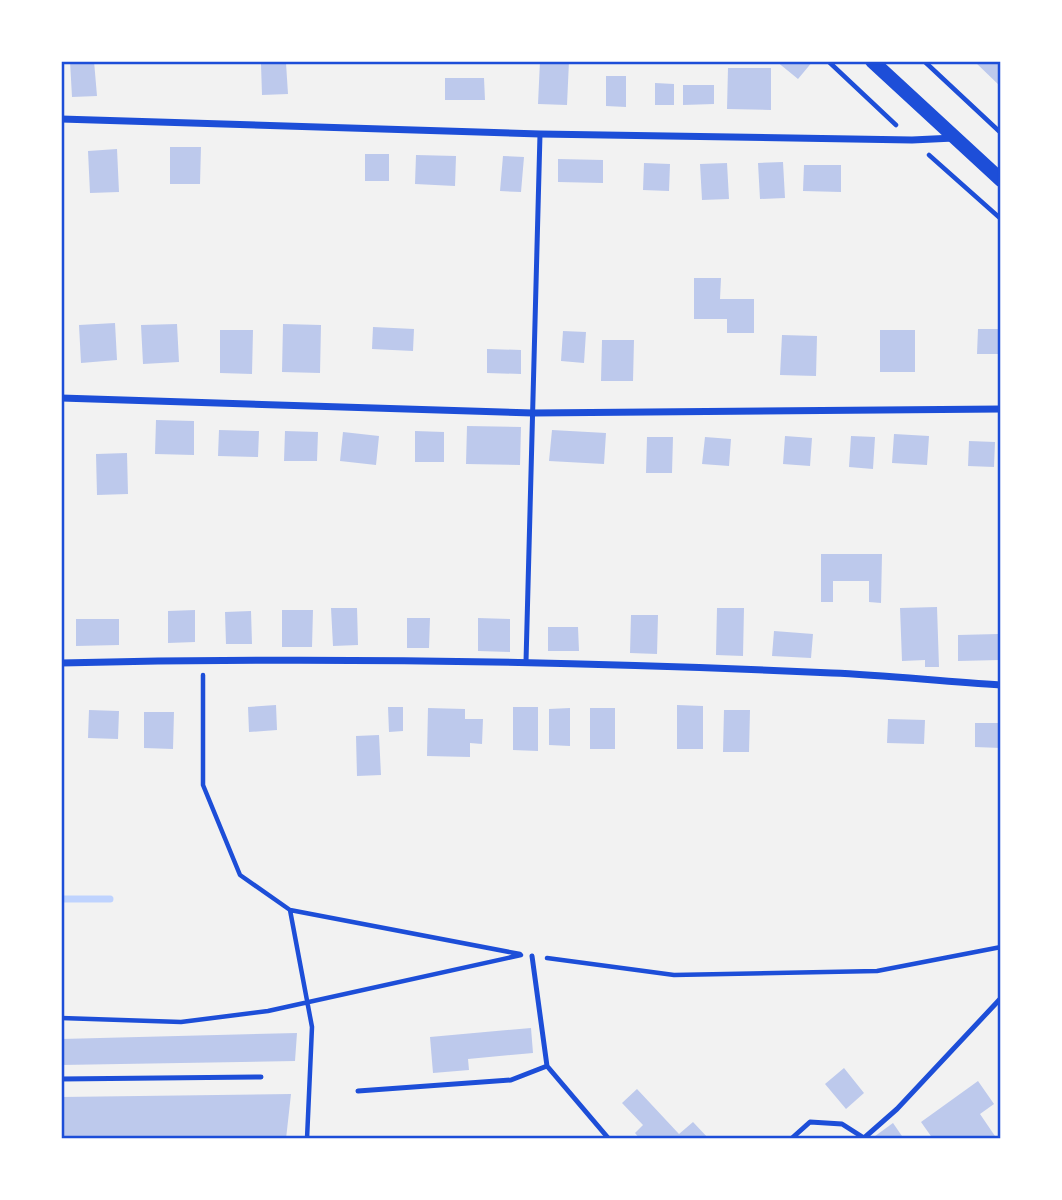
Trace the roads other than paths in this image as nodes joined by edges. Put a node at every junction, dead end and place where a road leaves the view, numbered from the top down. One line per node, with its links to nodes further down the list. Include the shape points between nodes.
1 (872, 61): 4 (main road)
2 (61, 119): 3 (street)
3 (540, 134): 4 (street); 8 (lane)
4 (955, 138): 5 (main road)
5 (1001, 180)
6 (61, 398): 8 (street)
7 (1001, 409): 8 (street)
8 (533, 413): 9 (lane)
9 (526, 662): 10 (street); 11 (street, via 835,673)
10 (61, 663)
11 (1001, 685)
12 (533, 956): 14 (lane)
13 (1001, 998): 19 (lane, via 864,1138 842,1124 810,1122)
14 (547, 1066): 17 (lane, via 511,1080); 18 (lane)
15 (261, 1077): 16 (lane)
16 (61, 1079)
17 (358, 1091)
18 (608, 1139)
19 (791, 1139)

